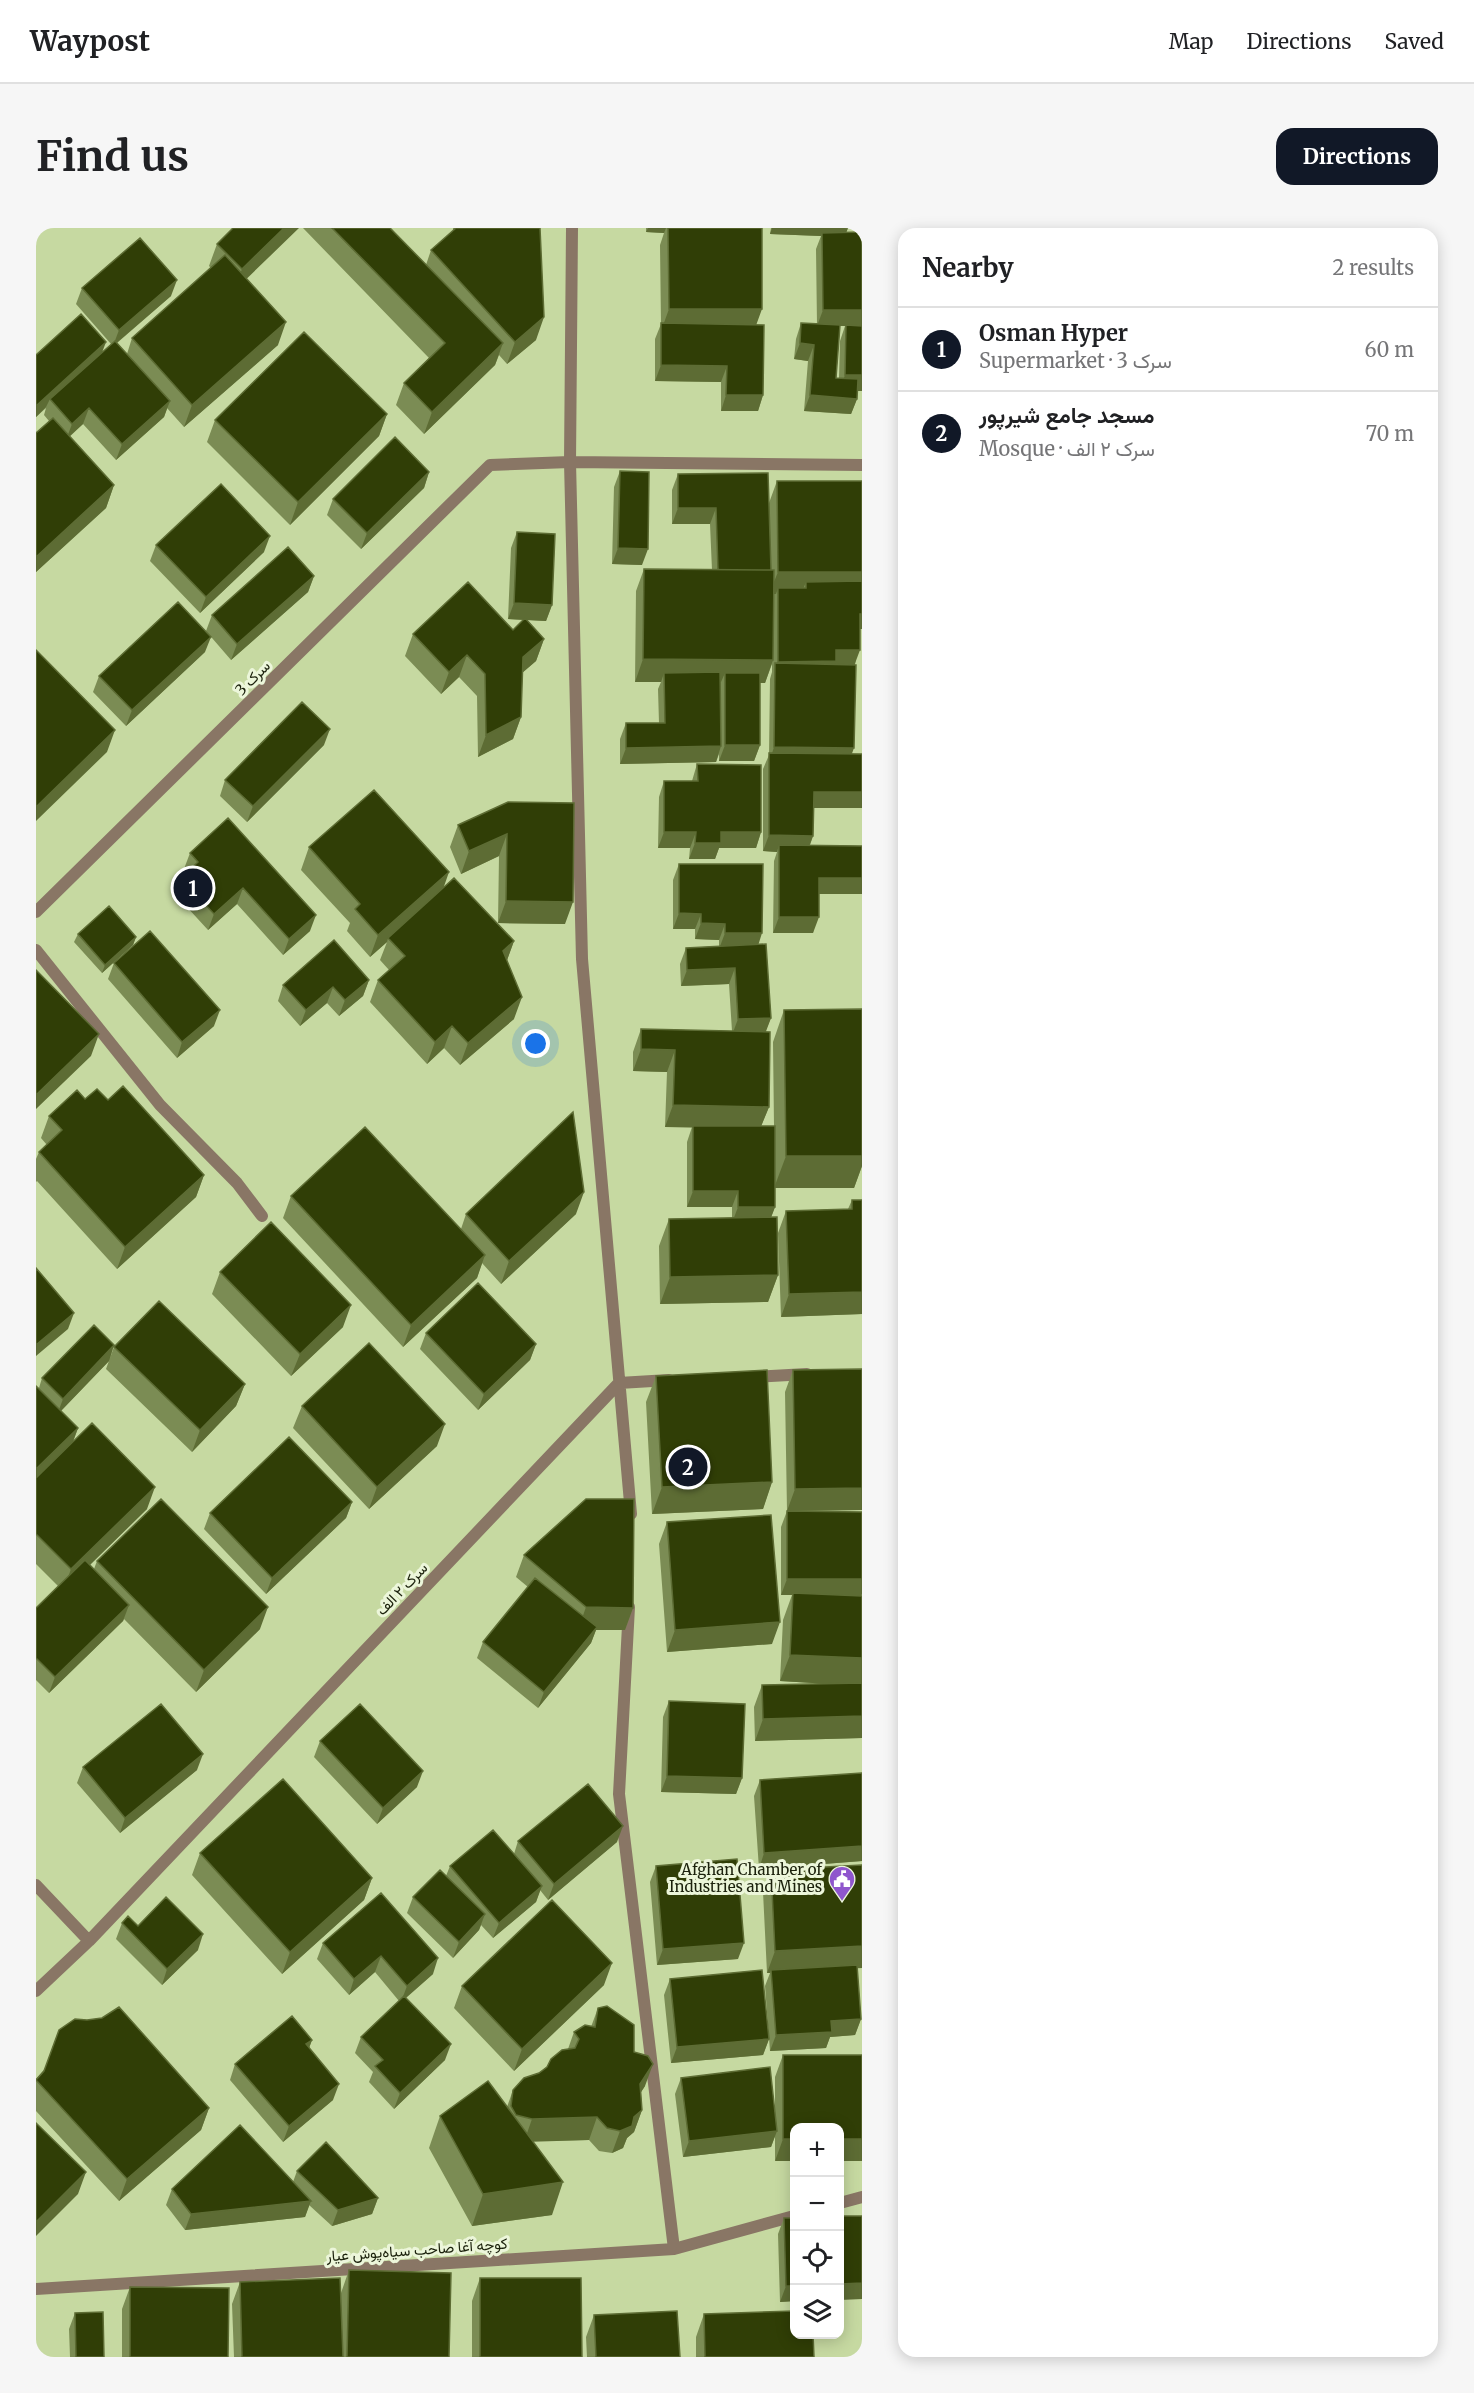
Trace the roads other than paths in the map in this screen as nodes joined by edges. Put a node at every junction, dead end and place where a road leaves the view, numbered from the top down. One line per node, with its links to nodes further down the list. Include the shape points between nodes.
1 (572, 228): 2 (street)
2 (570, 462): 3 (street); 4 (street, سرک 3, via 490,465); 10 (street, via 582,959)
3 (862, 465)
4 (36, 912)
5 (36, 950): 6 (street, via 160,1105 237,1183)
6 (262, 1216)
7 (816, 1374): 8 (street)
8 (735, 1377)
9 (677, 1380): 10 (street)
10 (619, 1383): 11 (street); 14 (street, سرک ۲ الف)
11 (632, 1525)
12 (629, 1596): 19 (street, via 619,1794)
13 (36, 1885): 14 (street)
14 (88, 1941): 15 (street, سرک ۲ الف)
15 (36, 1991)
16 (862, 2197): 17 (street)
17 (844, 2202)
18 (790, 2217): 19 (street, کوچه آغا صاحب سیاه‌پوش عیار)
19 (674, 2250): 20 (street, کوچه آغا صاحب سیاه‌پوش عیار)
20 (36, 2289)

